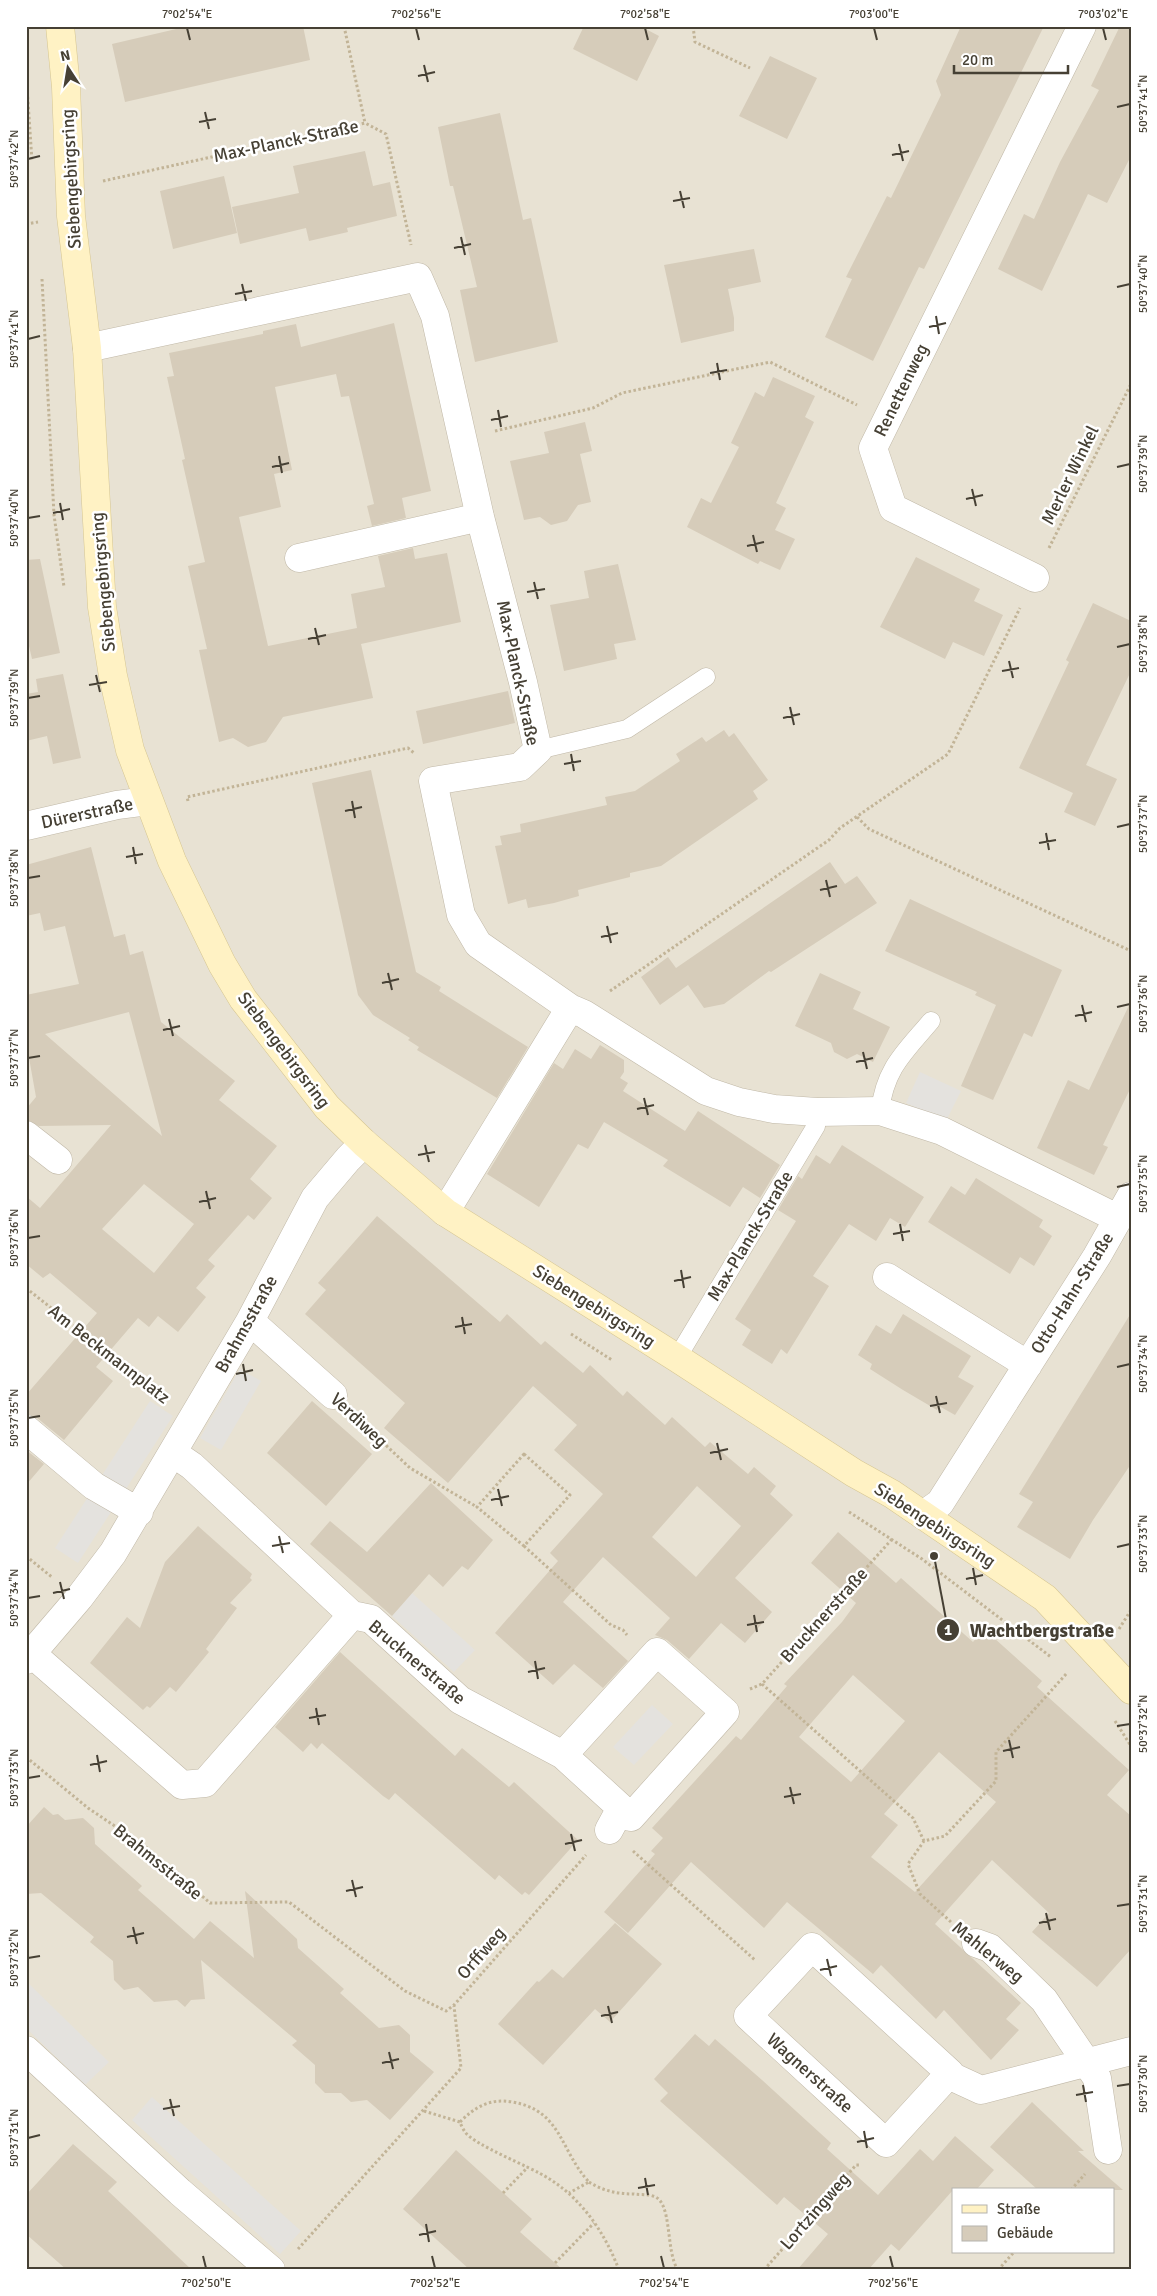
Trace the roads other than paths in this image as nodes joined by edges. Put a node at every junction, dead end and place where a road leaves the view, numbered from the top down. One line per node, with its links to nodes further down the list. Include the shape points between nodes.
1 (60, 26): 3 (street, Siebengebirgsring, via 71,216)
2 (1082, 26): 6 (street, Renettenweg, via 873,448 893,508)
3 (87, 348): 4 (street, Max-Planck-Straße, via 418,277 435,316); 9 (street, Siebengebirgsring, via 102,607 130,750)
4 (480, 517): 5 (street); 8 (street, Max-Planck-Straße)
5 (299, 558)
6 (1035, 578)
7 (706, 677): 8 (lane, via 627,729)
8 (538, 750): 11 (street, Max-Planck-Straße, via 520,767 433,781 461,915 478,944)
9 (148, 801): 10 (street, Dürerstraße); 16 (street, Siebengebirgsring, via 172,861 222,964 243,999 327,1107)
10 (26, 826)
11 (577, 1011): 14 (street, via 706,1091 739,1102); 19 (street)
12 (931, 1021): 13 (lane, via 893,1065 882,1093)
13 (880, 1111): 14 (street); 18 (street, via 942,1131)
14 (817, 1112): 22 (lane, Max-Planck-Straße, via 816,1126)
15 (26, 1135): 17 (street)
16 (364, 1143): 19 (street, Siebengebirgsring); 21 (street, Brahmsstraße, via 315,1198)
17 (58, 1160)
18 (1124, 1207): 23 (street, Otto-Hahn-Straße)
19 (445, 1212): 22 (street, Siebengebirgsring)
20 (887, 1277): 23 (street, Otto-Hahn-Straße)
21 (250, 1321): 24 (street, Verdiweg); 26 (street, Brahmsstraße)
22 (677, 1358): 28 (street, Siebengebirgsring)
23 (1028, 1365): 28 (street, Otto-Hahn-Straße, via 940,1503)
24 (333, 1395)
25 (26, 1429): 27 (street, via 94,1486)
26 (173, 1453): 27 (street, Brahmsstraße); 29 (street, Brucknerstraße, via 192,1466)
27 (139, 1512): 30 (street, Brahmsstraße, via 114,1553)
28 (923, 1516): 31 (street, Siebengebirgsring, via 1045,1598)
29 (352, 1615): 30 (street, via 205,1783 182,1785); 32 (street, Brucknerstraße, via 371,1619 460,1700)
30 (29, 1657)
31 (1131, 1690)
32 (563, 1755): 32 (street, Brucknerstraße, via 657,1652 725,1712 631,1817 615,1819)
33 (976, 1943): 36 (street, Mahlerweg, via 990,1948 1044,2000)
34 (26, 2050): 39 (street, via 180,2192)
35 (1131, 2050): 36 (street)
36 (1087, 2063): 37 (street, via 981,2090); 38 (street, via 1097,2078)
37 (946, 2077): 37 (street, Wagnerstraße, via 886,2143 748,2016 812,1947 950,2073)
38 (1108, 2150)
39 (271, 2270)

